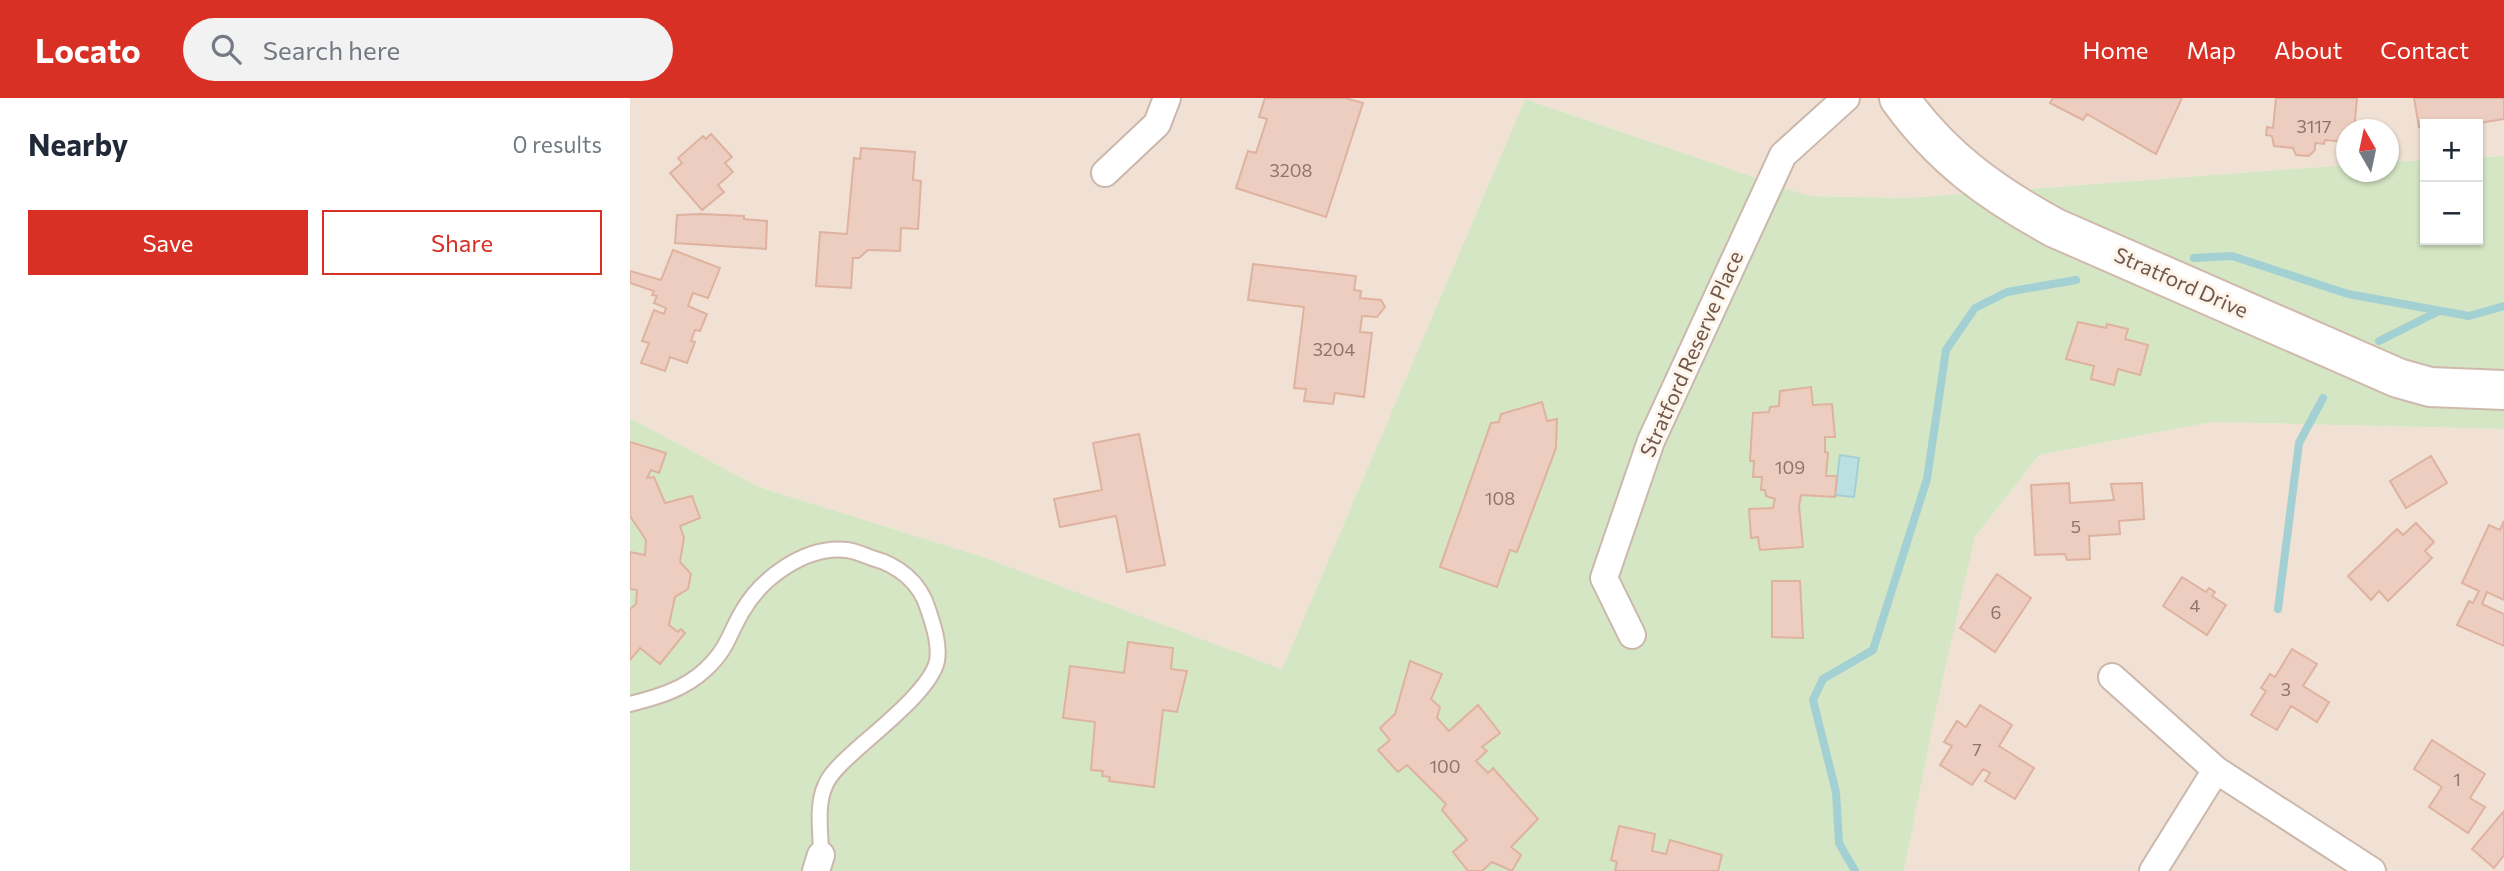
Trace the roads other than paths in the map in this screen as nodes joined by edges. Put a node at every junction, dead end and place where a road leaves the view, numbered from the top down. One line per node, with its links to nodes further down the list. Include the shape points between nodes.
1 (1167, 98): 4 (street, via 1157,124)
2 (1846, 98): 6 (street, Stratford Reserve Place, via 1783,155 1651,441 1604,578)
3 (1899, 98): 5 (street, Stratford Drive, via 1955,163 2007,202 2054,228 2398,378 2430,387)
4 (1105, 173)
5 (2504, 390)
6 (1632, 635)
7 (2112, 677): 9 (street)
8 (630, 704): 10 (lane, via 659,697 704,671 726,648 743,610 767,582 804,558 846,550 886,562 912,580 925,597 937,662 927,682 843,762 825,786)
9 (2216, 770): 11 (street); 12 (street)
10 (818, 863)
11 (2153, 871)
12 (2372, 871)

